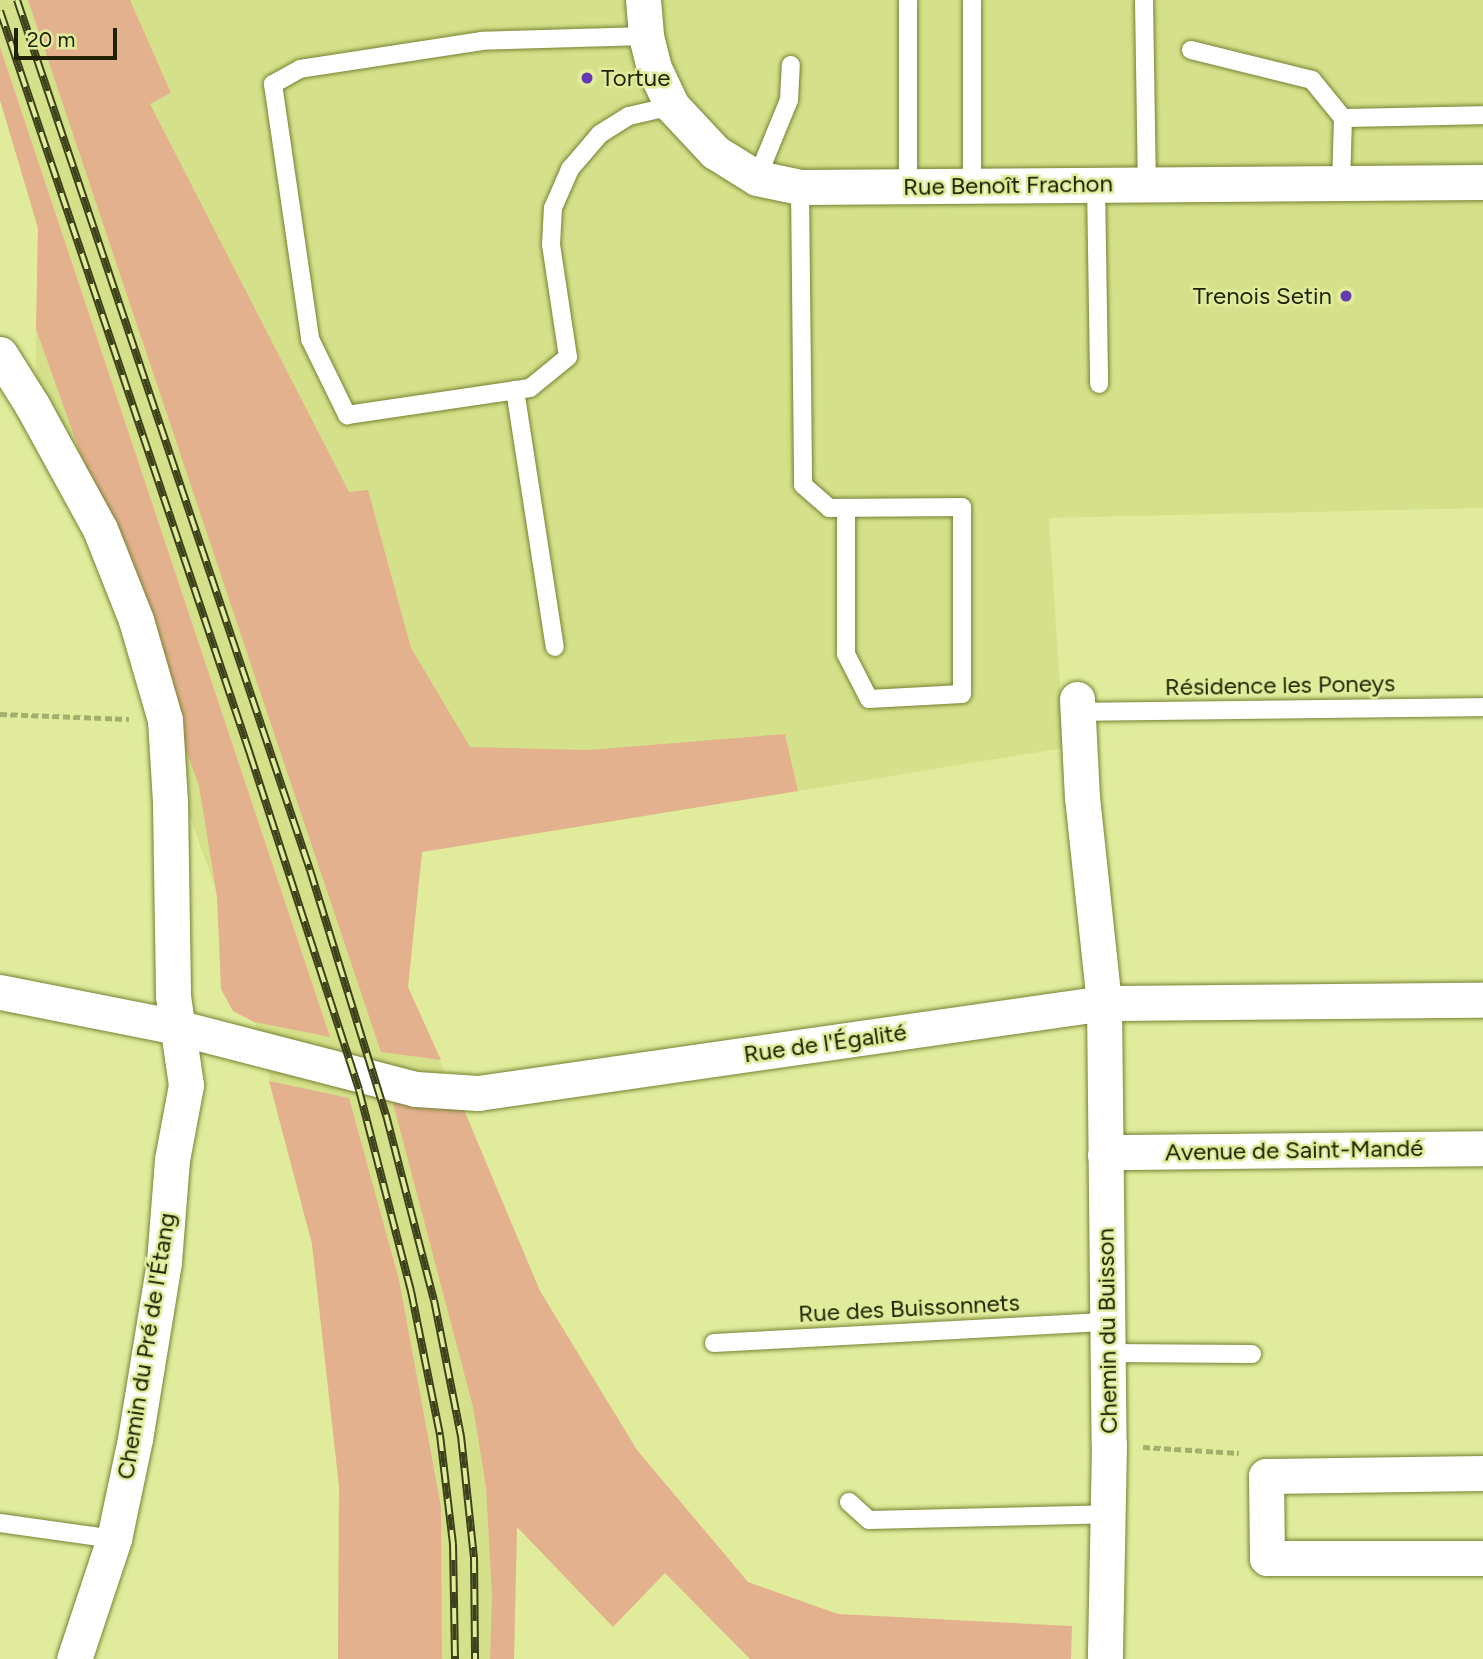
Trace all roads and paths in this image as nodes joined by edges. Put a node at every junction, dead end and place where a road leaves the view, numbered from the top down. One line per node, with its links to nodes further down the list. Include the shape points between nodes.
1 (643, 0): 5 (street, Rue Benoît Frachon)
2 (908, 0): 16 (lane)
3 (972, 0): 17 (lane)
4 (1144, 0): 14 (lane)
5 (646, 36): 8 (street, Rue Benoît Frachon, via 654,68); 21 (lane, via 482,41 300,69 273,84 310,339 347,415)
6 (1191, 50): 10 (lane, via 1312,80)
7 (791, 65): 11 (lane, via 789,100)
8 (672, 106): 11 (street, Rue Benoît Frachon, via 715,152); 21 (lane, via 619,122 600,134 570,169 553,208 551,246 568,357 530,388)
9 (1483, 115): 10 (lane)
10 (1343, 118): 15 (lane)
11 (757, 178): 18 (street, Rue Benoît Frachon)
12 (1483, 182): 15 (street, Rue Benoît Frachon)
13 (1096, 184): 14 (street, Rue Benoît Frachon); 17 (street, Rue Benoît Frachon); 20 (lane)
14 (1147, 184): 15 (street, Rue Benoît Frachon)
15 (1341, 184)
16 (908, 186): 17 (street, Rue Benoît Frachon); 18 (street, Rue Benoît Frachon)
17 (972, 186)
18 (800, 187): 22 (lane, via 803,485 829,508)
19 (0, 354): 27 (street, Chemin du Pré de l'Étang, via 100,529 136,620)
20 (1099, 384)
21 (515, 390): 23 (lane)
22 (846, 508): 22 (lane, via 962,507 962,694 869,699 846,654)
23 (555, 647)
24 (1078, 705): 25 (lane, Résidence les Poneys); 30 (street, Chemin du Buisson, via 1082,797)
25 (1483, 707)
26 (0, 714): 27 (path)
27 (165, 720): 31 (street, Chemin du Pré de l'Étang)
28 (0, 992): 31 (street, Rue de l'Égalité)
29 (1483, 1000): 30 (street, Rue de l'Égalité)
30 (1104, 1003): 31 (street, Rue de l'Égalité, via 478,1093 416,1089); 33 (street, Chemin du Buisson)
31 (176, 1027): 43 (street, Chemin du Pré de l'Étang, via 186,1085 172,1160 164,1262)
32 (1483, 1148): 33 (street, Avenue de Saint-Mandé)
33 (1105, 1155): 34 (street, Chemin du Buisson)
34 (1107, 1338): 35 (lane, Rue des Buissonnets); 36 (lane, Rue des Buissonnets); 37 (street, Chemin du Buisson)
35 (714, 1343)
36 (1252, 1354)
37 (1109, 1444): 39 (path, via 1253,1454); 41 (street, Chemin du Buisson)
38 (1483, 1473): 39 (street)
39 (1266, 1476): 44 (street, via 1267,1558)
40 (849, 1502): 41 (lane, via 869,1520)
41 (1108, 1514): 46 (street, Chemin du Buisson)
42 (0, 1523): 43 (lane)
43 (114, 1539): 45 (street, Chemin du Pré de l'Étang)
44 (1483, 1558)
45 (74, 1659)
46 (1105, 1659)

